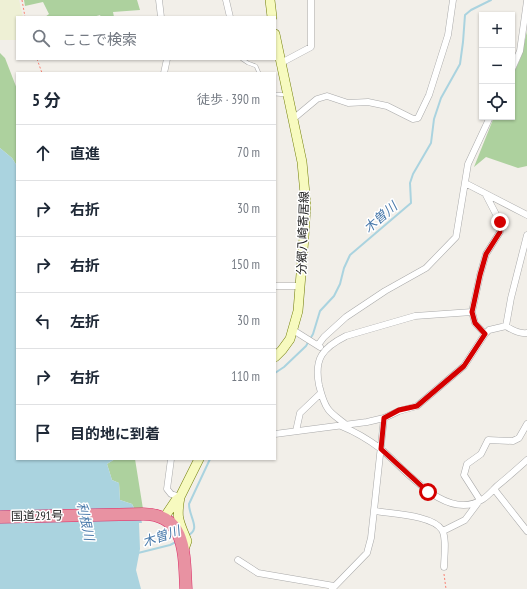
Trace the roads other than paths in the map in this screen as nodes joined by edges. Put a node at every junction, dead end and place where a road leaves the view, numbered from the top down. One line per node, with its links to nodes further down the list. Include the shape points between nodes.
1 (158, 0): 7 (street)
2 (226, 0): 8 (street)
3 (270, 0): 9 (main road)
4 (311, 0): 14 (street, via 311,47)
5 (453, 0): 19 (street, via 448,35 429,95 418,118 413,119 387,106 368,102 348,103 327,96 317,99)
6 (527, 1): 13 (street, via 520,50)
7 (161, 16)
8 (230, 16)
9 (272, 16)
10 (276, 39): 14 (main road, 分郷八崎寄居線)
11 (166, 60): 15 (street)
12 (244, 60): 16 (lane, via 256,66)
13 (515, 62)
14 (281, 63): 18 (main road, 分郷八崎寄居線)
15 (164, 72)
16 (259, 72)
17 (276, 94): 18 (lane)
18 (288, 95): 19 (main road, 分郷八崎寄居線)
19 (293, 118): 26 (main road, 分郷八崎寄居線, via 302,162 305,197)
20 (489, 120): 21 (street, via 468,164)
21 (465, 183): 22 (street); 32 (street, via 456,237 426,268 346,317)
22 (486, 195): 23 (street); 27 (street, via 500,222 500,232 486,254)
23 (527, 215)
24 (527, 235): 28 (street)
25 (276, 286): 26 (street)
26 (300, 286): 29 (main road, 分郷八崎寄居線)
27 (472, 312): 31 (street, via 475,323); 33 (street, via 415,316 346,336)
28 (506, 326): 30 (street, via 513,331); 31 (street, via 489,330)
29 (293, 330): 32 (street); 34 (main road, 分郷八崎寄居線, via 290,339)
30 (527, 332)
31 (485, 334): 36 (street, via 464,366 417,406 399,410)
32 (316, 344): 33 (street)
33 (324, 351): 35 (street, via 316,372)
34 (276, 356)
35 (320, 393): 38 (street, via 328,409); 39 (street, via 300,413)
36 (384, 418): 38 (street); 41 (street)
37 (527, 424): 47 (street, via 519,438 514,441 488,440 480,454 467,464 464,475)
38 (343, 425): 39 (street); 41 (street)
39 (296, 431): 40 (street)
40 (276, 434)
41 (381, 449): 47 (street, via 438,498 457,504 471,504); 48 (street)
42 (171, 460): 46 (street, via 167,489 170,494)
43 (198, 460): 46 (main road)
44 (527, 460): 45 (street)
45 (494, 489): 47 (street); 52 (street)
46 (180, 497): 50 (main road); 53 (main road, via 178,520)
47 (480, 500): 51 (street, via 465,520)
48 (375, 511): 51 (street, via 430,520); 56 (street, via 366,553)
49 (0, 517): 50 (highway, 国道291号, via 152,514)
50 (164, 518): 53 (highway)
51 (443, 530): 55 (street)
52 (527, 531)
53 (183, 541): 57 (highway)
54 (238, 560): 56 (street, via 258,573)
55 (444, 567)
56 (333, 588)
57 (186, 589)

